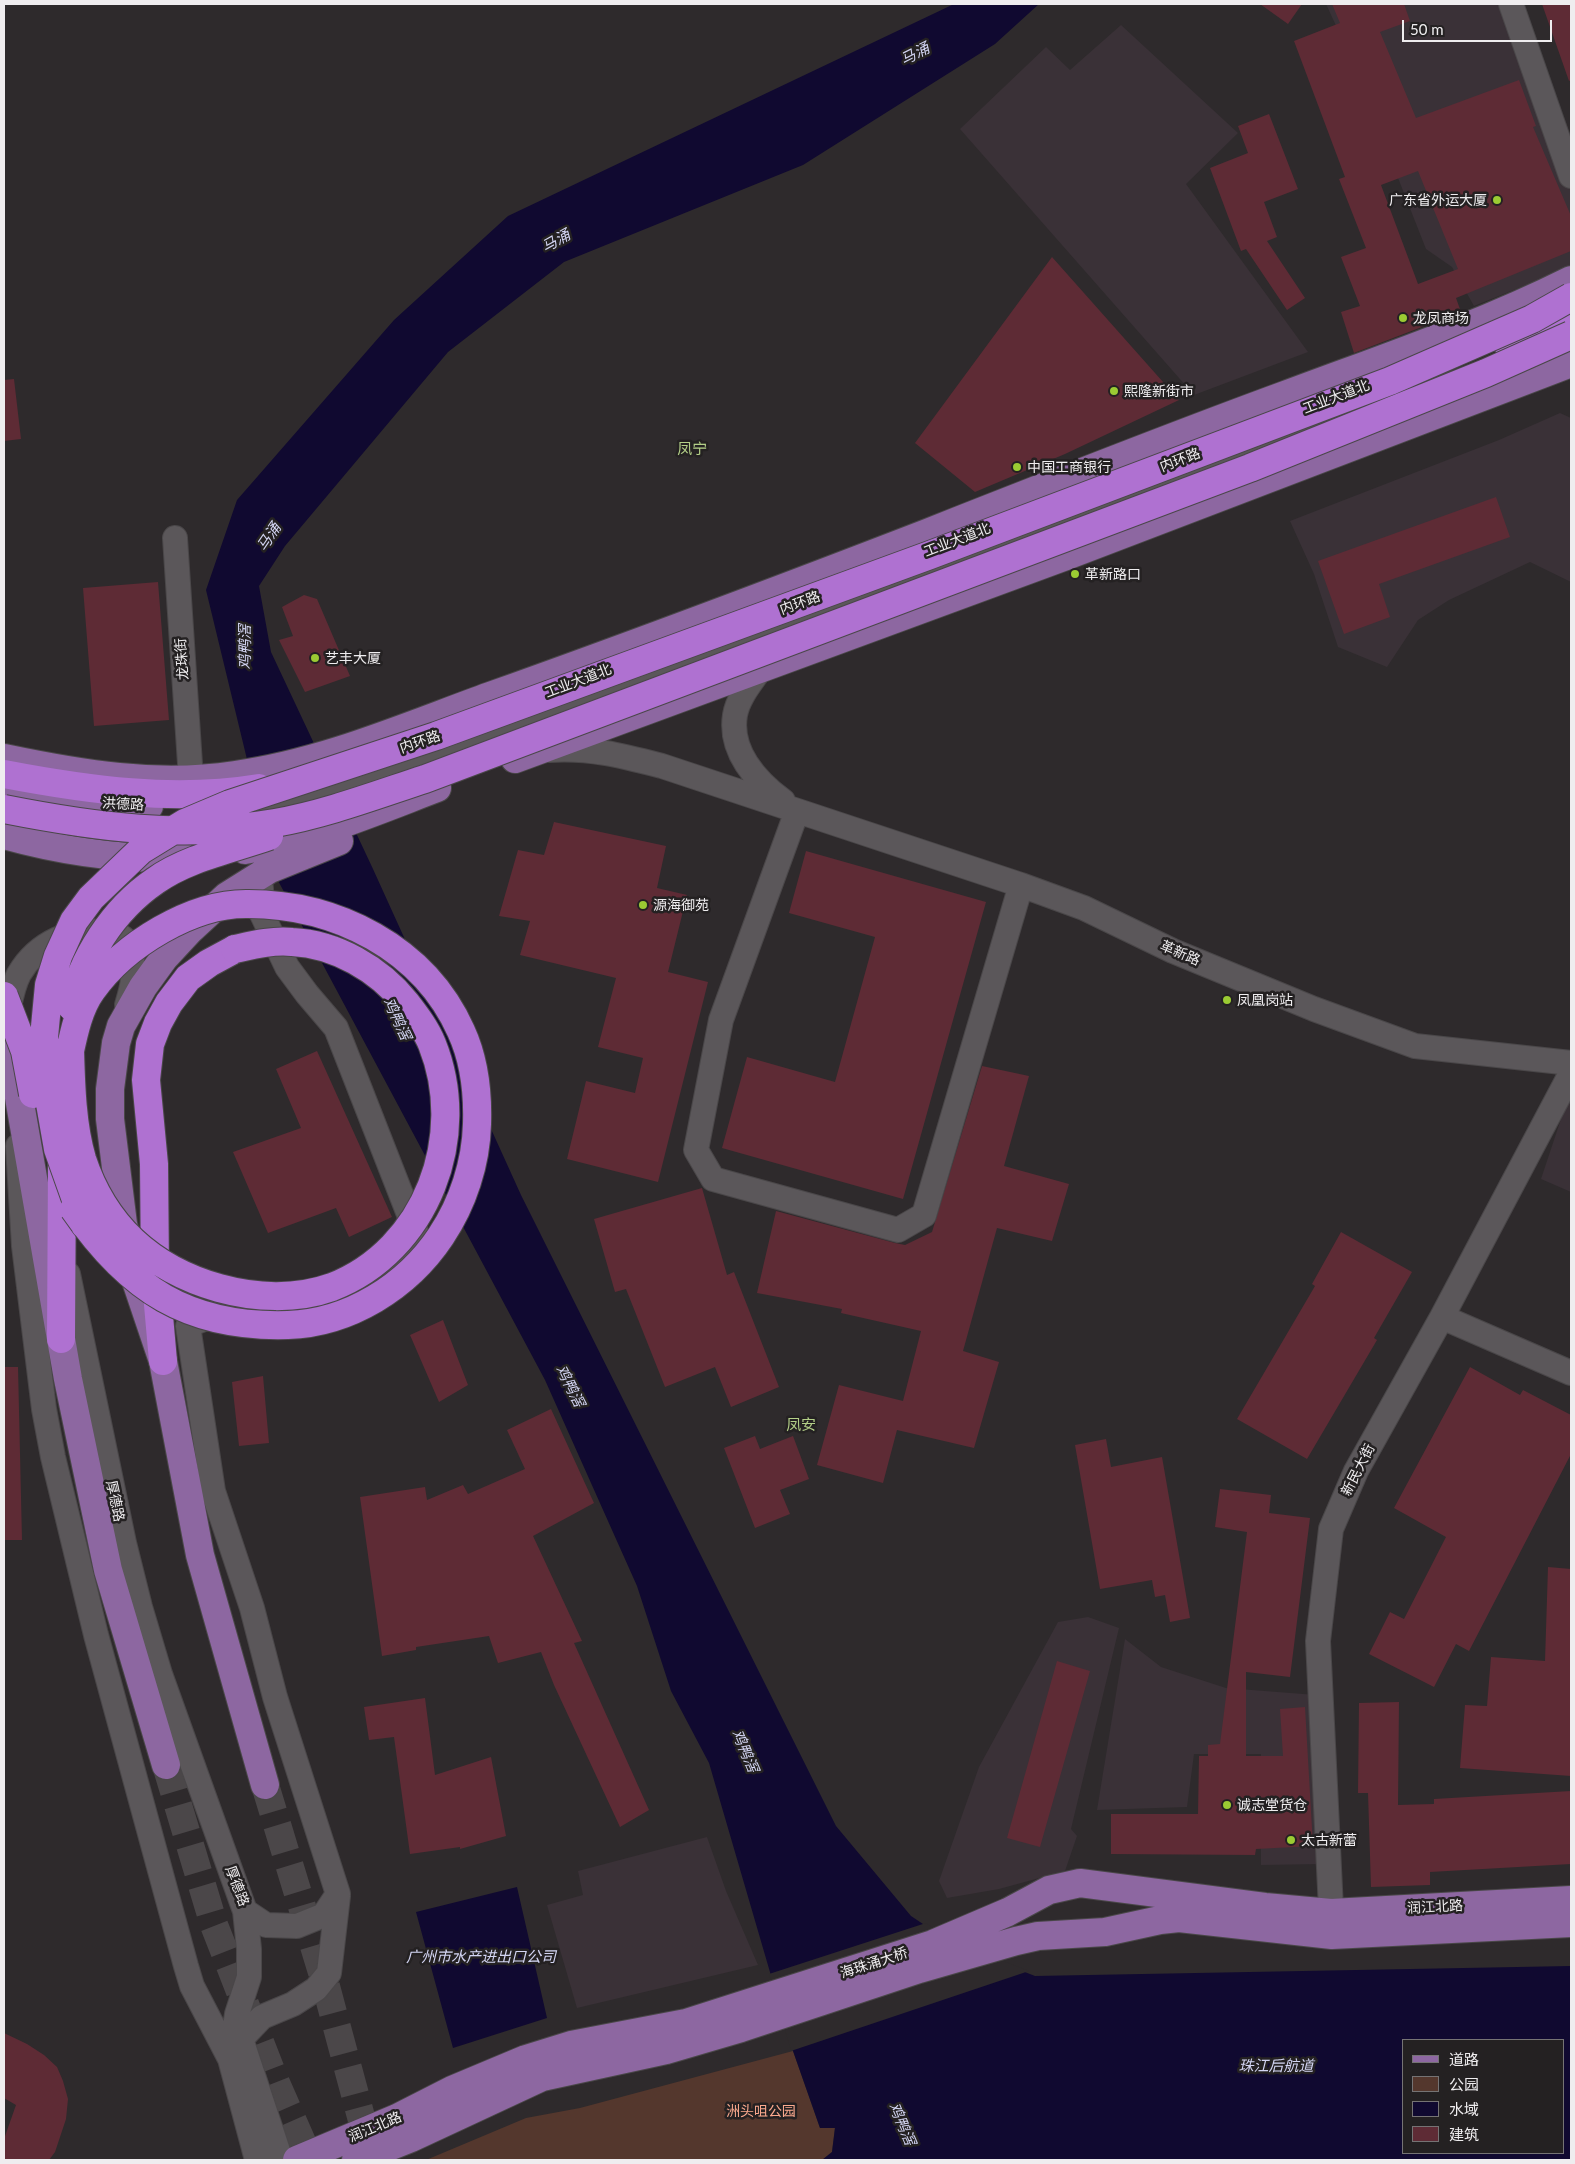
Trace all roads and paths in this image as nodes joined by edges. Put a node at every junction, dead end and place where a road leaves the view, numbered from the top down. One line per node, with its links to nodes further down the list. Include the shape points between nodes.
1 (1511, 4): 2 (street)
2 (1571, 176)
3 (1571, 280): 13 (main road, via 1497,315)
4 (1571, 298): 10 (highway, 内环路, bridge, via 1532,319); 13 (main road, 工业大道北, via 1372,384)
5 (1571, 322): 9 (main road); 10 (highway, bridge)
6 (1571, 335): 12 (highway, 内环路, bridge, via 1486,373)
7 (1571, 352): 12 (highway, bridge)
8 (1571, 363): 11 (main road)
9 (1469, 366): 11 (main road); 13 (street)
10 (1390, 380): 25 (highway, 内环路, bridge, via 930,555)
11 (1376, 437): 16 (main road)
12 (1250, 468): 25 (highway, 内环路, bridge, via 425,779)
13 (1038, 510): 15 (main road, 工业大道北); 16 (street)
14 (175, 538): 23 (street, 龙珠街)
15 (937, 549): 17 (street); 18 (street); 25 (main road, 工业大道北, via 555,690)
16 (1066, 556): 17 (main road)
17 (959, 596): 19 (main road)
18 (750, 642): 19 (street); 25 (street)
19 (759, 671): 20 (main road); 28 (street, via 740,700 735,713 734,733 743,759 759,780)
20 (537, 751): 25 (main road, via 467,776); 28 (street, 革新路, via 575,748 614,753)
21 (4, 758): 23 (main road, via 95,775 152,780)
22 (4, 774): 25 (highway, 内环路, bridge, via 110,791 198,794 262,788)
23 (192, 779): 26 (main road)
24 (4, 788): 26 (main road, 洪德路, via 72,801 128,806 193,805)
25 (346, 791): 26 (main road, bridge); 27 (highway, 内环路, bridge, via 276,823 203,831 109,827); 32 (main road); 40 (highway, bridge, via 282,831 155,880 133,899 95,946 77,983 69,1024 72,1087 82,1158 110,1217 138,1246 164,1266 198,1282 258,1295 309,1293 331,1287 370,1266 406,1232 431,1190 440,1166 446,1124 446,1092 432,1042 403,999 368,968 322,946 290,941 235,949 188,978 169,1003 150,1044 146,1080); 41 (highway, bridge, via 230,804 185,823 141,850 98,891 74,921 58,956 50,985 44,1037 48,1092 58,1149)
26 (243, 795): 31 (street, via 133,827)
27 (4, 809)
28 (797, 811): 33 (street, 革新路); 33 (street, via 721,1020 696,1150 713,1179 898,1230 924,1215)
29 (4, 835): 31 (main road)
30 (4, 846): 31 (main road)
31 (49, 846): 32 (main road, via 85,854 169,859)
32 (264, 858): 36 (main road, via 164,958); 44 (street, via 261,912 287,967 336,1028 419,1240 384,1273 355,1288 311,1301 241,1308)
33 (1021, 884): 37 (street, 革新路, via 1084,908 1174,951 1314,1009 1415,1046)
34 (4, 996): 41 (highway, bridge, via 24,1051 43,1142 54,1174)
35 (5, 1014): 36 (street, via 20,973 33,955 65,935 110,934 124,940 133,961 135,978); 39 (main road)
36 (121, 1026): 46 (main road, via 110,1089 115,1162 123,1224 135,1276)
37 (1571, 1063)
38 (1571, 1073): 43 (street, 新民大街)
39 (18, 1089): 45 (main road); 56 (street, via 18,1166 24,1246 53,1457 96,1635 188,1973)
40 (154, 1164): 44 (highway); 46 (highway, via 155,1271)
41 (85, 1225): 42 (highway, bridge, via 107,1253 144,1288 171,1304 224,1320 311,1324 336,1318 380,1296 418,1266 447,1228 468,1181 474,1157 478,1106 464,1040 451,1012 423,974 391,946 355,926 300,909 246,903 199,912 152,933 115,964 90,992 78,1022 66,1069 63,1103)
42 (62, 1246): 45 (highway); 52 (street, 厚德路, via 140,1607 160,1674)
43 (1442, 1317): 47 (street); 55 (street, 新民大街, via 1356,1471 1331,1529 1318,1641)
44 (188, 1326): 50 (street, via 213,1491 252,1608 276,1697)
45 (62, 1339): 48 (main road, via 108,1570)
46 (163, 1361): 49 (main road, via 200,1555)
47 (1571, 1373)
48 (166, 1765)
49 (264, 1784)
50 (338, 1894): 52 (street, 厚德路, via 324,1914 297,1926 266,1925); 59 (street, via 329,1973 316,1989 293,2004 262,2017 241,2039)
51 (1571, 1900): 55 (main road, 润江北路)
52 (245, 1911): 56 (street, via 249,1977 237,2014)
53 (1300, 1921): 55 (main road, 润江北路); 57 (main road, 海珠涌大桥, via 1179,1918 1105,1932 1038,1936 919,1969 722,2034 666,2050 542,2077); 57 (main road, 海珠涌大桥, via 1265,1907 1080,1883 1049,1890 1008,1912 933,1944 686,2024 571,2045 535,2056)
54 (1571, 1923): 55 (main road, 润江北路)
55 (1331, 1924)
56 (230, 2059): 58 (street)
57 (458, 2102): 60 (main road, 润江北路, via 396,2118); 61 (main road, 润江北路, via 411,2138)
58 (257, 2160)
59 (281, 2160)
60 (296, 2160)
61 (356, 2160)

